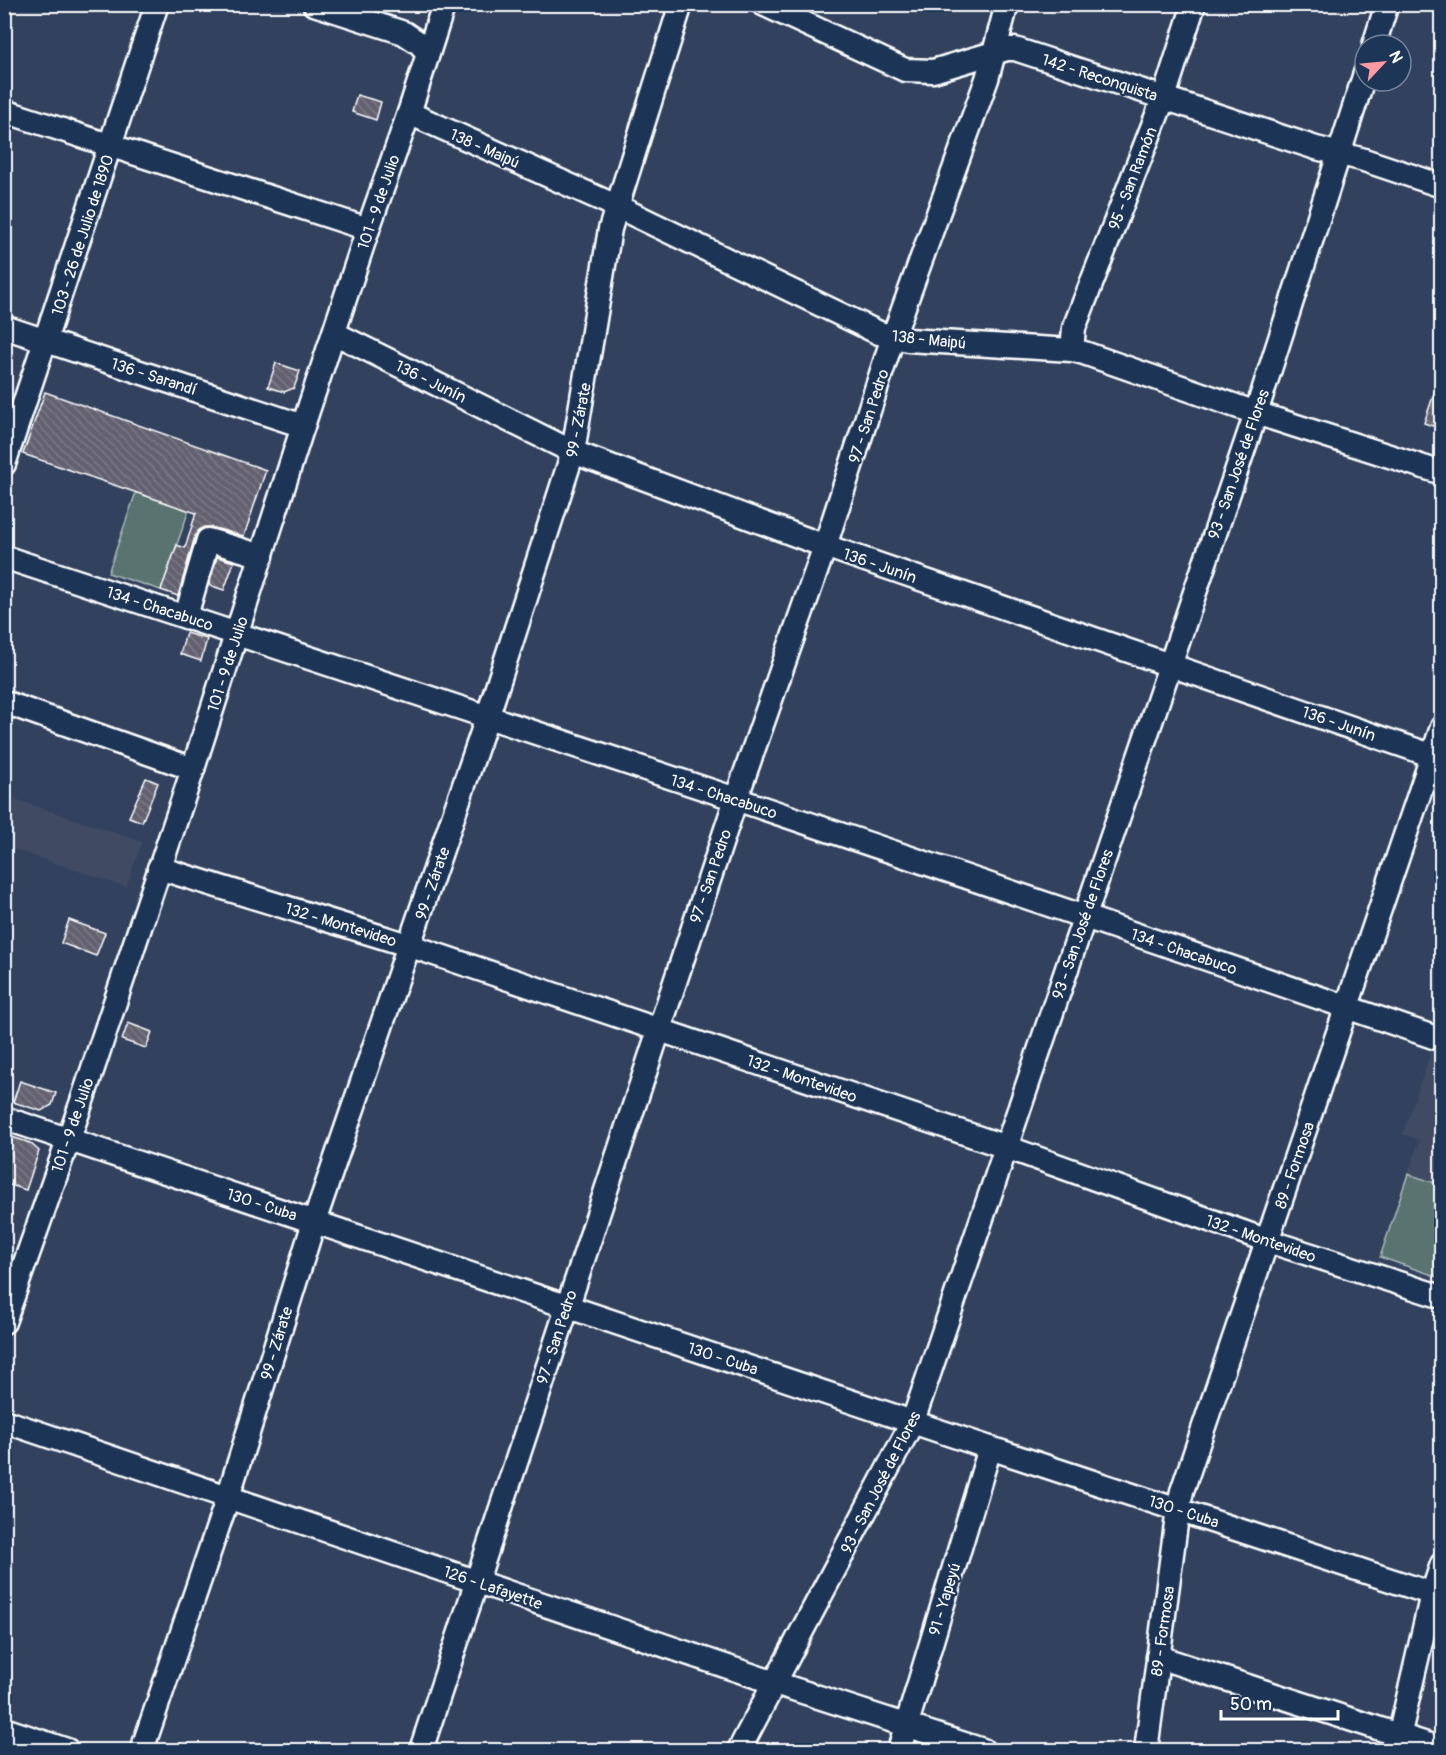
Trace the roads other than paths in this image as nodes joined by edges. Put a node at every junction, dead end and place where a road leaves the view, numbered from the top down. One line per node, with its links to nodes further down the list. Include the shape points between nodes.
1 (157, 4): 16 (street, 103 - 26 de Julio de 1890)
2 (314, 4): 10 (street, via 404,33)
3 (444, 4): 10 (street, 101 - 9 de Julio)
4 (681, 4): 19 (street, 99 - Zárate)
5 (764, 4): 11 (street, 142 - Reconquista, via 905,70 933,71)
6 (1007, 4): 11 (street, 97 - San Pedro)
7 (1194, 4): 13 (street, 95 - San Ramón)
8 (1388, 4): 9 (street)
9 (1378, 33)
10 (428, 53): 15 (street, 101 - 9 de Julio)
11 (993, 53): 13 (street, 142 - Reconquista, via 1015,49); 23 (street, 97 - San Pedro)
12 (1358, 93): 17 (street, 93 - San José de Flores)
13 (1164, 97): 17 (street, 142 - Reconquista); 25 (street, 95 - San Ramón, via 1074,328)
14 (4, 111): 16 (street)
15 (409, 113): 19 (street, 138 - Maipú); 20 (street, 101 - 9 de Julio)
16 (111, 146): 20 (street); 24 (street, 103 - 26 de Julio de 1890)
17 (1338, 153): 18 (street, 142 - Reconquista); 26 (street, 93 - San José de Flores)
18 (1442, 186)
19 (616, 206): 23 (street, 138 - Maipú); 28 (street, 99 - Zárate)
20 (368, 229): 22 (street, 101 - 9 de Julio)
21 (4, 327): 24 (street, 136 - Sarandí)
22 (334, 333): 27 (street, 101 - 9 de Julio); 28 (street, 136 - Junín)
23 (893, 338): 25 (street, 138 - Maipú); 31 (street, 97 - San Pedro)
24 (47, 341): 27 (street, 136 - Sarandí); 29 (street, 103 - 26 de Julio de 1890)
25 (1071, 350): 26 (street, 138 - Maipú)
26 (1256, 413): 30 (street, 138 - Maipú); 36 (street, 93 - San José de Flores)
27 (303, 426): 33 (street, 101 - 9 de Julio)
28 (573, 452): 31 (street, 136 - Junín); 38 (street, 99 - Zárate)
29 (4, 464)
30 (1442, 473)
31 (825, 546): 36 (street, 136 - Junín); 42 (street, 97 - San Pedro)
32 (4, 556): 34 (street, 134 - Chacabuco)
33 (262, 556): 34 (street, via 208,540); 35 (street, 101 - 9 de Julio)
34 (186, 616): 35 (street, 134 - Chacabuco)
35 (236, 632): 38 (street, 134 - Chacabuco); 41 (street, 101 - 9 de Julio)
36 (1170, 664): 40 (street, 136 - Junín); 44 (street, 93 - San José de Flores)
37 (4, 702): 41 (street)
38 (487, 718): 42 (street, 134 - Chacabuco); 45 (street, 99 - Zárate)
39 (1442, 727): 40 (street, 89 - Formosa)
40 (1437, 757): 46 (street, 89 - Formosa)
41 (193, 770): 43 (street, 101 - 9 de Julio)
42 (736, 799): 44 (street, 134 - Chacabuco); 47 (street, 97 - San Pedro)
43 (159, 868): 45 (street, 132 - Montevideo); 50 (street, 101 - 9 de Julio)
44 (1085, 917): 46 (street, 134 - Chacabuco); 51 (street, 93 - San José de Flores)
45 (411, 946): 47 (street, 132 - Montevideo); 52 (street, 99 - Zárate)
46 (1346, 1008): 48 (street, 134 - Chacabuco); 53 (street, 89 - Formosa)
47 (659, 1030): 51 (street, 132 - Montevideo); 55 (street, 97 - San Pedro)
48 (1442, 1040)
49 (4, 1118): 50 (street, 130 - Cuba)
50 (67, 1139): 52 (street, 130 - Cuba); 56 (street, 101 - 9 de Julio)
51 (1006, 1147): 53 (street, 132 - Montevideo); 58 (street, 93 - San José de Flores)
52 (314, 1222): 55 (street, 130 - Cuba); 60 (street, 99 - Zárate)
53 (1268, 1241): 54 (street, 132 - Montevideo); 61 (street, 89 - Formosa)
54 (1442, 1297)
55 (567, 1305): 58 (street, 130 - Cuba); 63 (street, 97 - San Pedro)
56 (4, 1322)
57 (4, 1421): 60 (street, 126 - Lafayette)
58 (913, 1421): 59 (street, 130 - Cuba); 66 (street, 93 - San José de Flores)
59 (990, 1448): 61 (street, 130 - Cuba); 67 (street, 91 - Yapeyú)
60 (228, 1497): 63 (street, 126 - Lafayette); 72 (street, 99 - Zárate)
61 (1178, 1509): 64 (street, 130 - Cuba); 65 (street, 89 - Formosa)
62 (1442, 1564): 64 (street)
63 (477, 1581): 66 (street, 126 - Lafayette); 73 (street, 97 - San Pedro)
64 (1437, 1595): 69 (street)
65 (1158, 1657): 69 (street); 77 (street, 89 - Formosa)
66 (775, 1683): 67 (street, 126 - Lafayette); 74 (street, 93 - San José de Flores)
67 (906, 1725): 75 (street, 91 - Yapeyú); 76 (street, 126 - Lafayette)
68 (4, 1729): 71 (street)
69 (1398, 1742): 70 (street)
70 (1442, 1749)
71 (68, 1750)
72 (142, 1750)
73 (421, 1750)
74 (739, 1750)
75 (898, 1750)
76 (983, 1750)
77 (1146, 1750)

